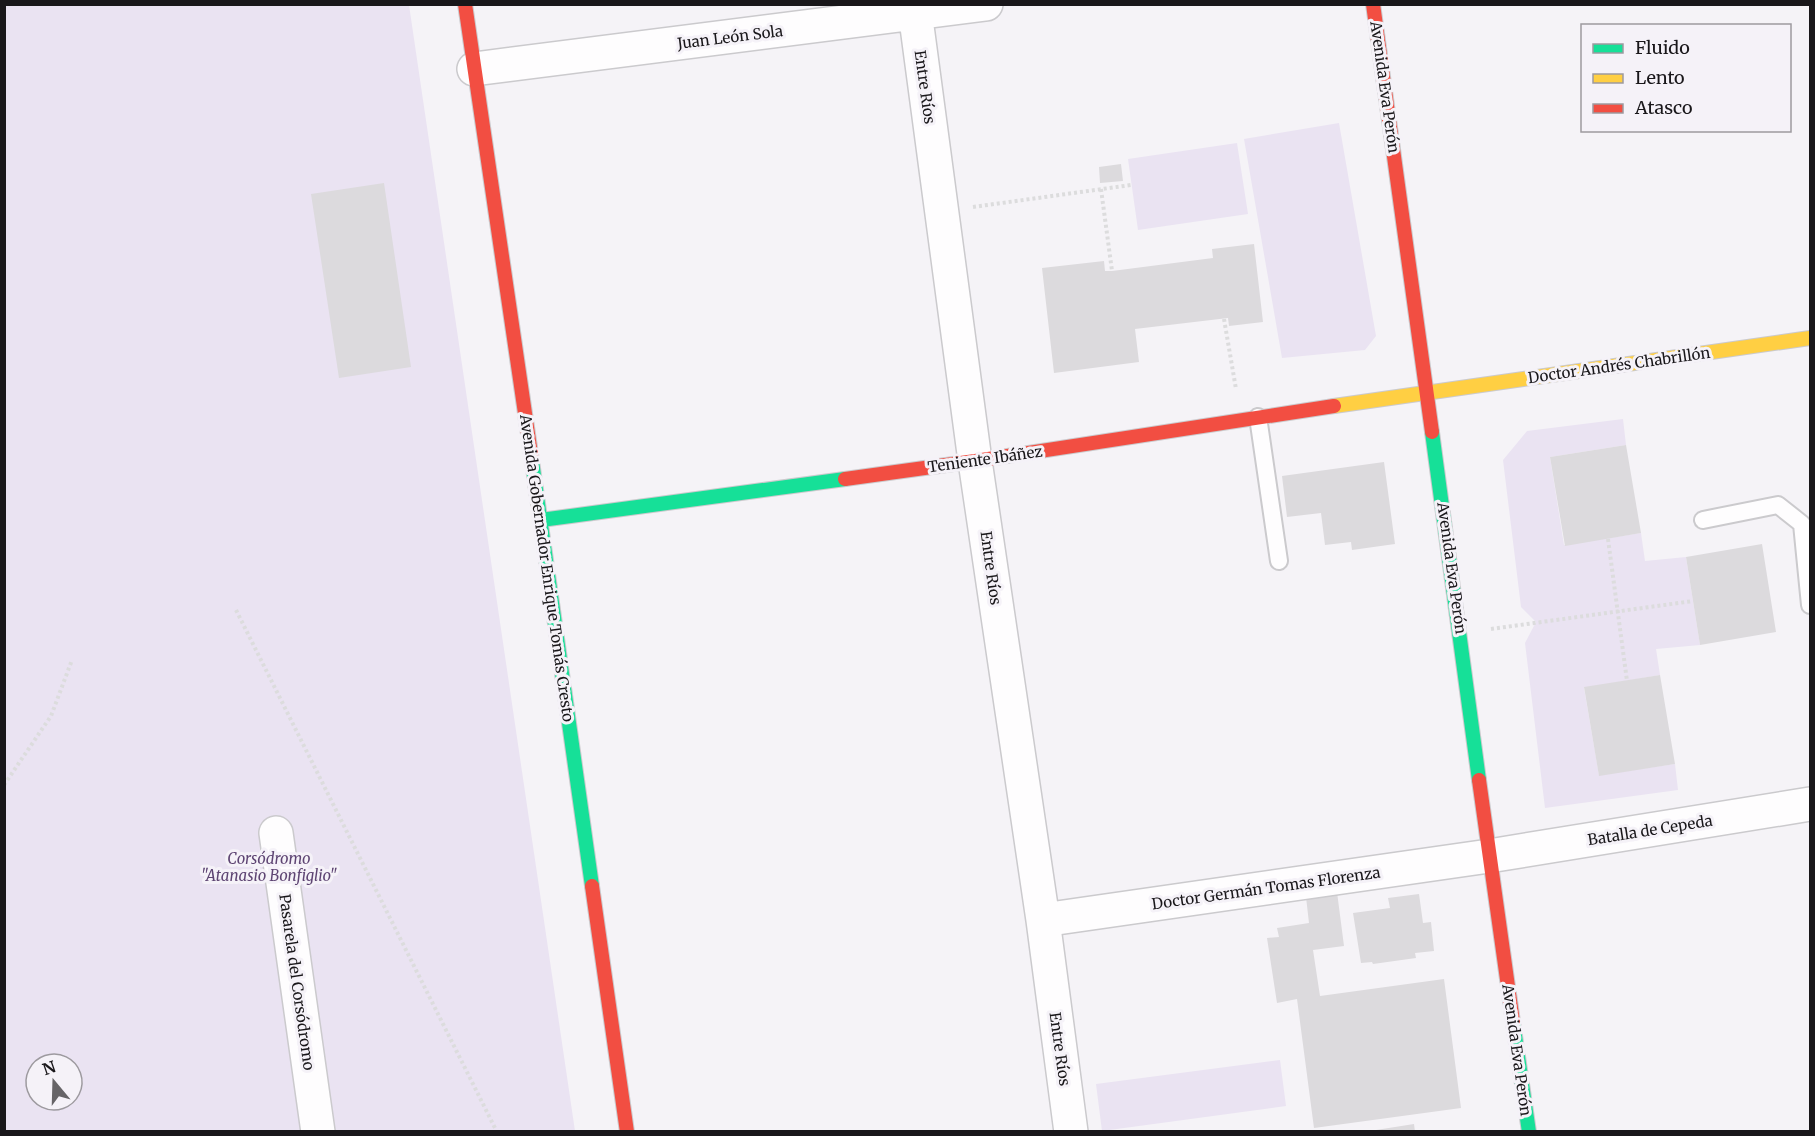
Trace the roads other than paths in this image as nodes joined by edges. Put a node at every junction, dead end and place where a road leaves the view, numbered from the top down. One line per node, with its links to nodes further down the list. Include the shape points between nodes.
1 (465, 4): 5 (street, Avenida Gobernador Enrique Tomás Cresto)
2 (986, 4): 4 (street, Juan León Sola)
3 (1373, 4): 7 (street, Avenida Eva Perón)
4 (915, 9): 5 (street, Juan León Sola); 9 (street, Entre Ríos)
5 (474, 69): 10 (street, Avenida Gobernador Enrique Tomás Cresto)
6 (1810, 338): 7 (street, Doctor Andrés Chabrillón)
7 (1427, 392): 8 (street, Teniente Ibáñez); 16 (street, Avenida Eva Perón)
8 (1249, 418): 9 (street, Teniente Ibáñez); 12 (lane)
9 (975, 462): 10 (street, Teniente Ibáñez); 17 (street, Entre Ríos)
10 (541, 519): 19 (street, Avenida Gobernador Enrique Tomás Cresto)
11 (1703, 520): 13 (lane, via 1778,505 1802,524)
12 (1280, 561)
13 (1810, 605)
14 (1810, 804): 16 (street, Batalla de Cepeda)
15 (276, 833): 18 (street, Pasarela del Corsódromo)
16 (1489, 856): 17 (street, Doctor Germán Tomas Florenza); 21 (street, Avenida Eva Perón)
17 (1043, 920): 20 (street, Entre Ríos)
18 (318, 1131)
19 (627, 1131)
20 (1071, 1131)
21 (1529, 1131)

